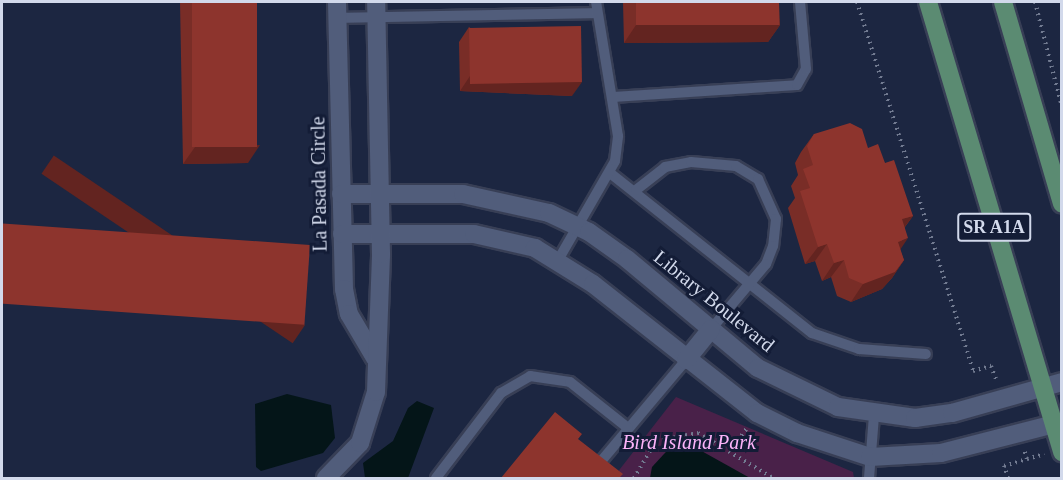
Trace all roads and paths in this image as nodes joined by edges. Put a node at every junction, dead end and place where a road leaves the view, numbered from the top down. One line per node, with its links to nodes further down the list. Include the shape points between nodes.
1 (500, 2): 10 (lane)
2 (800, 2): 11 (lane, via 806,69 797,85)
3 (857, 2): 29 (path, via 973,371 991,366)
4 (928, 2): 28 (main road, SR A1A)
5 (1003, 2): 17 (main road)
6 (1035, 2): 12 (path)
7 (597, 7): 10 (lane); 11 (lane)
8 (338, 10): 9 (lane); 16 (street, La Pasada Circle)
9 (376, 10): 10 (lane); 15 (street)
10 (500, 15)
11 (613, 97): 13 (lane, via 618,136)
12 (1062, 107)
13 (610, 173): 14 (lane); 18 (lane)
14 (636, 190): 22 (lane); 22 (lane, via 665,167 691,162 736,166 758,179 776,219 766,264)
15 (380, 193): 16 (street, Library Boulevard); 18 (street, Library Boulevard, via 463,194 508,200); 20 (street)
16 (342, 194): 19 (street, La Pasada Circle)
17 (1062, 204)
18 (579, 227): 21 (lane); 23 (street, Library Boulevard)
19 (342, 234): 20 (street); 25 (street, La Pasada Circle, via 348,314)
20 (381, 234): 21 (street, via 474,234 536,248); 25 (street)
21 (557, 262): 26 (street)
22 (749, 283): 23 (lane); 24 (lane, via 831,343)
23 (711, 329): 26 (street); 30 (street, Library Boulevard, via 797,392)
24 (926, 354)
25 (375, 358): 39 (street, via 372,419 360,443)
26 (686, 360): 32 (lane); 37 (street, via 757,413 797,434)
27 (1062, 382): 28 (street, Library Boulevard)
28 (1043, 388): 29 (street, Library Boulevard); 31 (main road, SR A1A)
29 (1004, 400): 30 (street, Library Boulevard, via 952,413)
30 (874, 416): 37 (lane)
31 (1057, 423): 34 (street); 36 (main road, SR A1A)
32 (628, 428): 38 (lane); 40 (lane, via 570,382 530,376 501,393)
33 (746, 428): 35 (path)
34 (1018, 434): 37 (street, via 941,453); 44 (path, via 1028,459 1004,466)
35 (731, 450): 41 (path, via 698,433 656,441); 42 (path)
36 (1062, 452)
37 (870, 457): 43 (lane)
38 (598, 465)
39 (326, 478)
40 (436, 478)
41 (634, 478)
42 (773, 478)
43 (869, 478)
44 (1008, 478)

